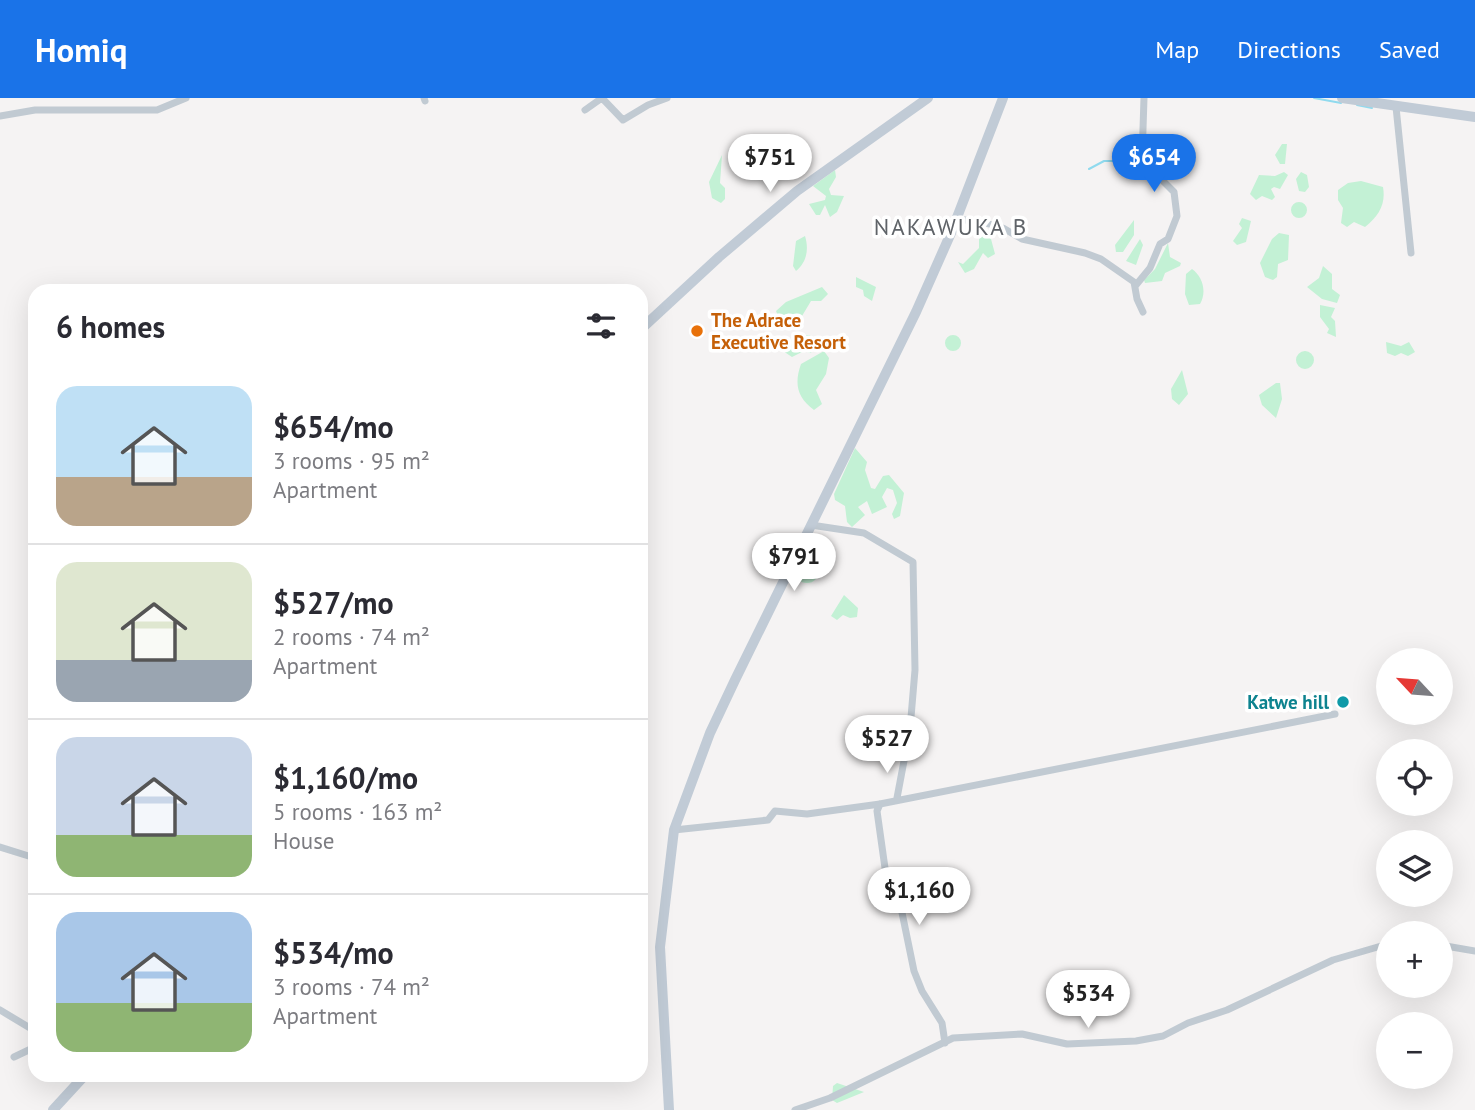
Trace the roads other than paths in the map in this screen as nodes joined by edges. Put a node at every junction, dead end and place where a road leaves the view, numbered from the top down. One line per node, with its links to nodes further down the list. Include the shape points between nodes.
1 (186, 98): 9 (street, via 157,110 35,110)
2 (667, 98): 8 (street, via 623,120 602,98)
3 (928, 98): 15 (main road, via 797,191)
4 (1003, 98): 11 (main road)
5 (1144, 98): 13 (street, via 1142,160 1174,192 1177,216 1168,239 1160,244)
6 (1342, 98): 7 (main road)
7 (1396, 107): 10 (main road); 12 (street)
8 (585, 110)
9 (0, 116)
10 (1475, 117)
11 (957, 219): 13 (street, via 992,225 1020,239 1101,259 1134,282); 16 (main road)
12 (1411, 253)
13 (1135, 288): 14 (street)
14 (1143, 312)
15 (648, 323)
16 (811, 525): 18 (street, via 864,533 914,562 915,670); 20 (main road, via 710,733)
17 (1335, 714): 18 (street)
18 (897, 798): 19 (street)
19 (880, 803): 20 (street, via 807,814 775,811 768,821); 28 (street, via 877,811 886,868 899,898 914,971 942,1023)
20 (674, 830): 33 (main road, via 660,947)
21 (0, 846): 22 (street)
22 (28, 856)
23 (1376, 947): 28 (street, via 1333,960 1163,1036 1067,1044 1022,1034 985,1035)
24 (1453, 947): 25 (street)
25 (1475, 951)
26 (0, 1010): 27 (street)
27 (28, 1027)
28 (945, 1043): 34 (street)
29 (28, 1050): 30 (street)
30 (14, 1057)
31 (79, 1082): 32 (main road)
32 (53, 1110)
33 (668, 1110)
34 (795, 1110)

